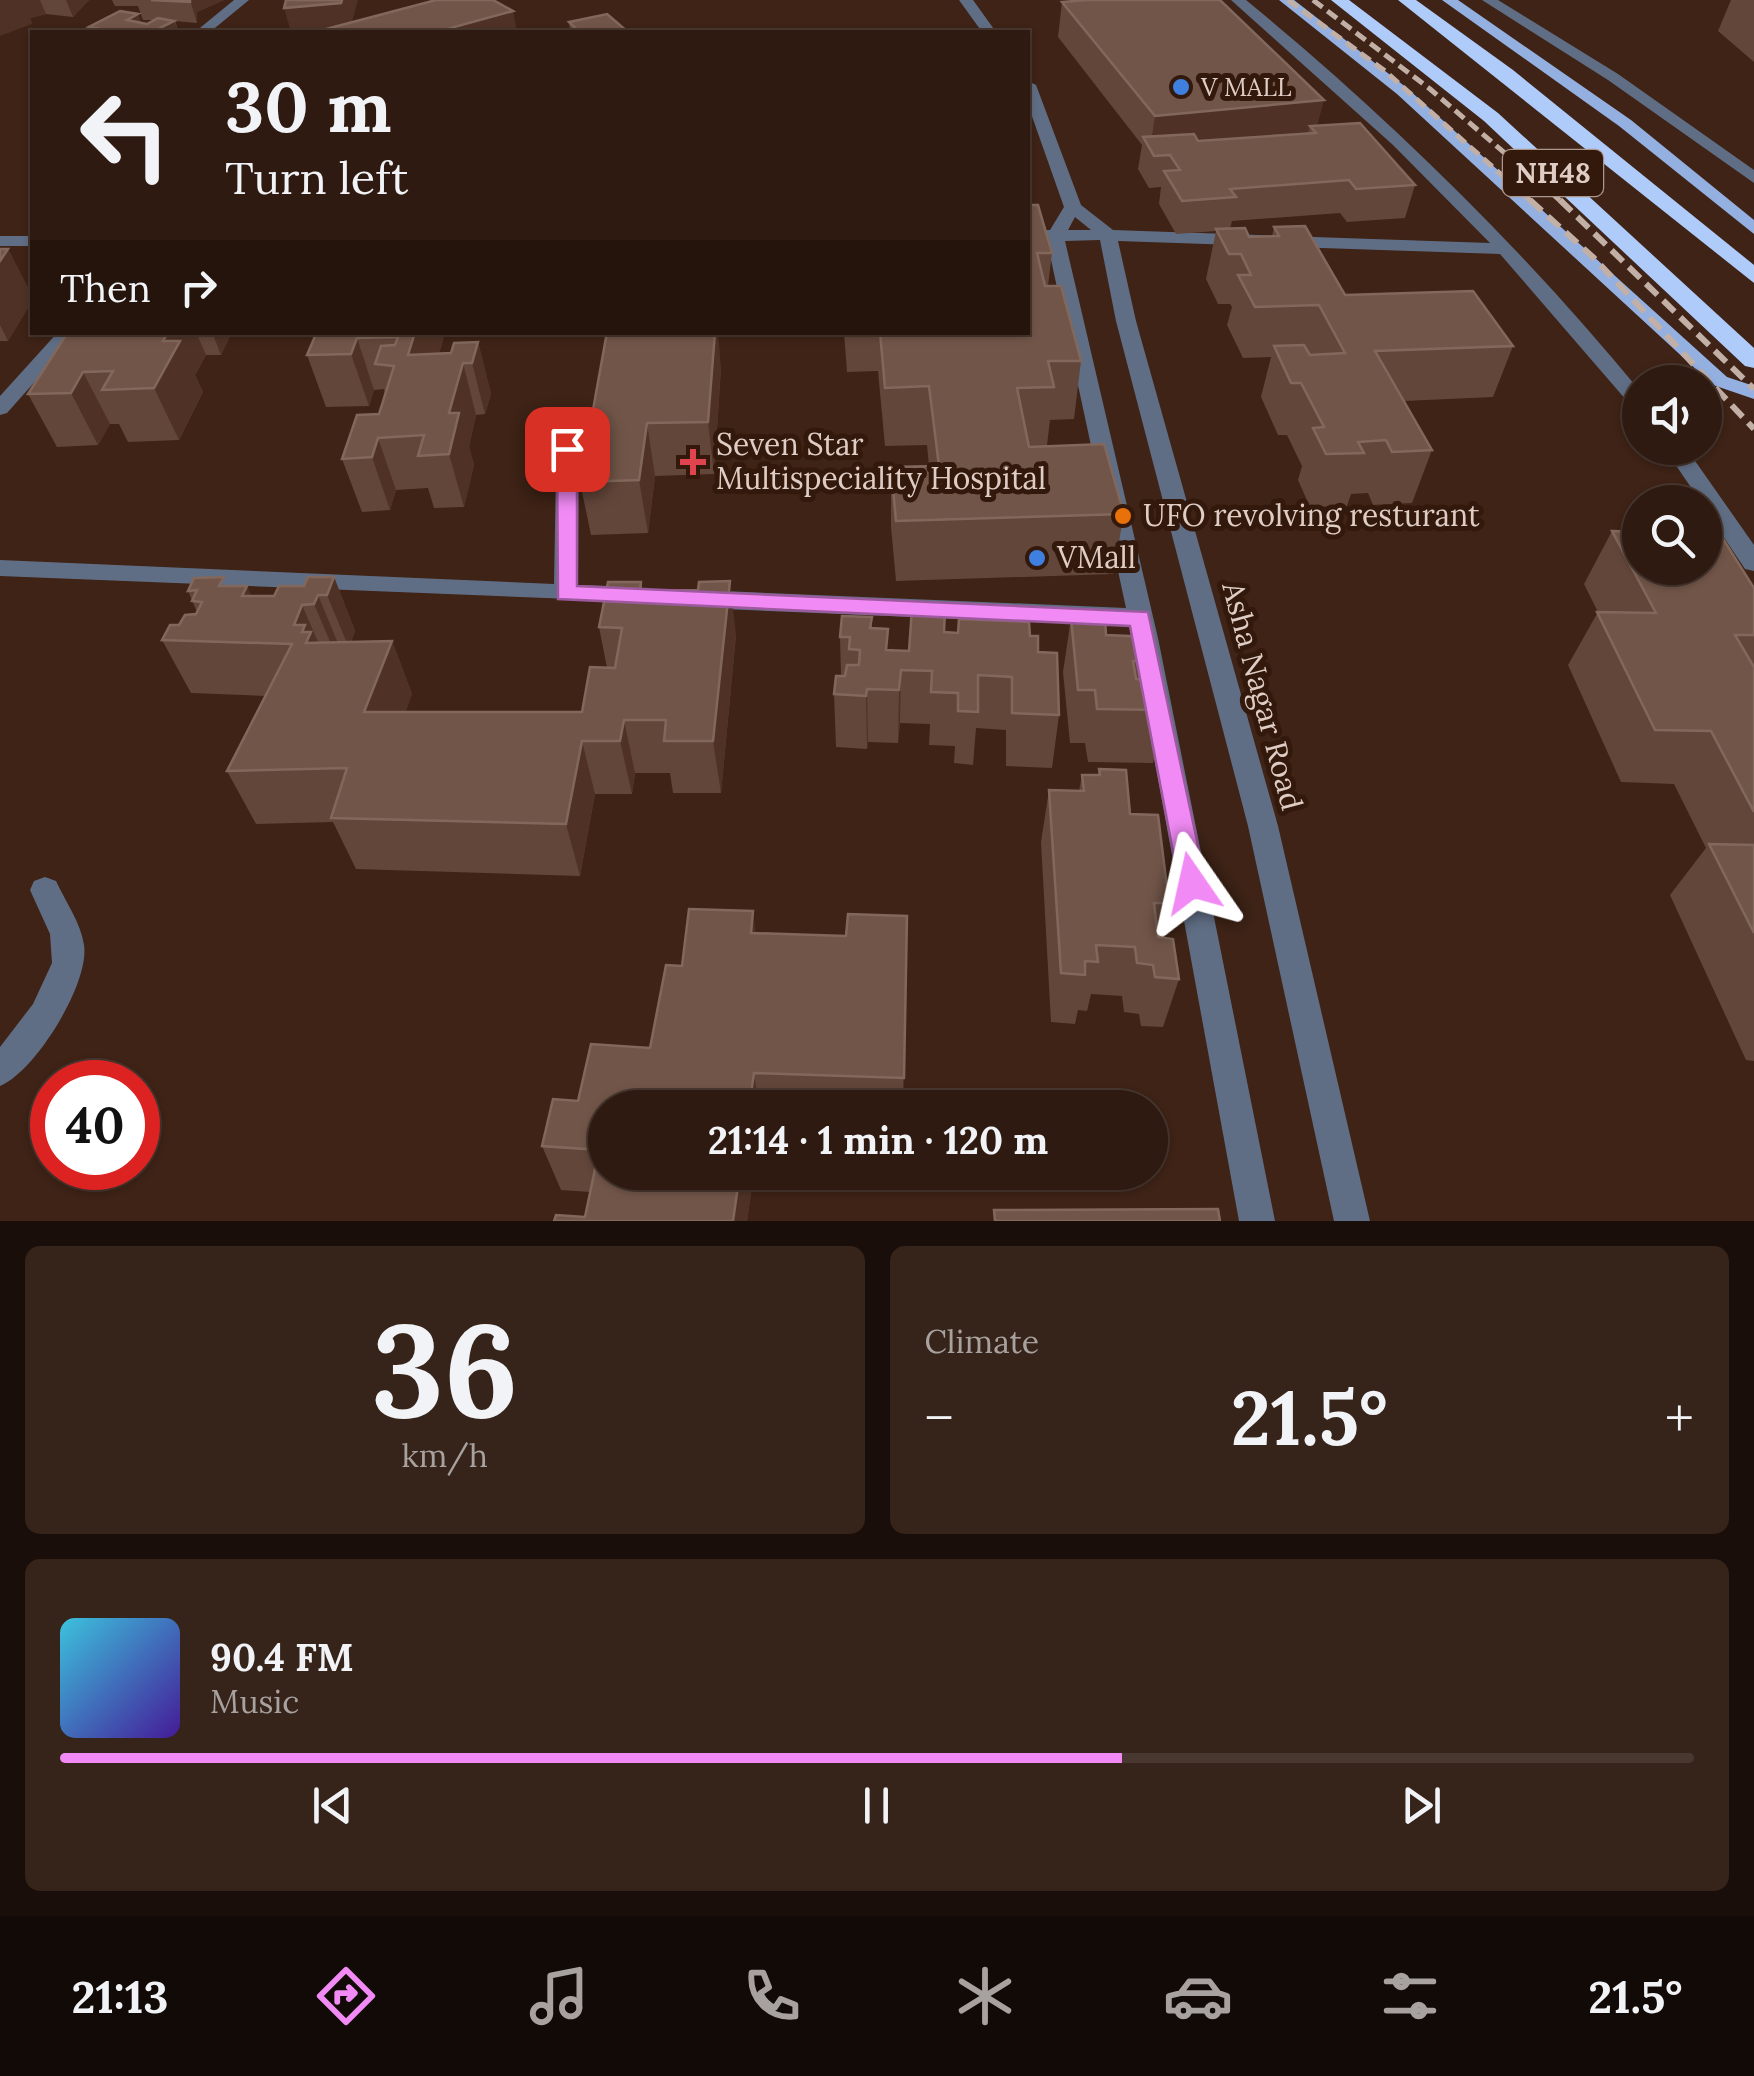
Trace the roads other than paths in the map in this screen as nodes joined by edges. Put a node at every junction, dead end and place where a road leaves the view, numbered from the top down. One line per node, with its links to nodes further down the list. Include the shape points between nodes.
1 (242, 0): 9 (street)
2 (966, 0): 10 (street)
3 (1238, 0): 19 (street)
4 (1286, 0): 24 (main road, via 1402,91 1720,381)
5 (1340, 0): 22 (highway, NH48, via 1491,118)
6 (1406, 0): 20 (highway, NH48)
7 (1449, 0): 14 (main road, via 1626,123)
8 (1489, 0): 12 (street)
9 (204, 30)
10 (988, 30)
11 (1030, 91): 13 (street)
12 (1754, 178)
13 (1073, 207): 15 (street); 16 (street)
14 (1754, 229)
15 (1108, 235): 16 (street); 19 (street); 35 (street, Asha Nagar Road, via 1263,826)
16 (1041, 236): 31 (street)
17 (0, 241): 18 (street)
18 (30, 241)
19 (1508, 250): 23 (street)
20 (1754, 276)
21 (66, 335): 25 (street)
22 (1754, 361)
23 (1622, 383)
24 (1754, 392)
25 (0, 409)
26 (568, 413): 30 (street)
27 (1686, 465): 28 (street)
28 (1754, 563)
29 (0, 568): 30 (street)
30 (566, 593): 31 (street)
31 (1140, 618): 34 (street)
32 (44, 890): 33 (street, via 68,948 51,1004)
33 (0, 1070)
34 (1257, 1221)
35 (1352, 1221)

